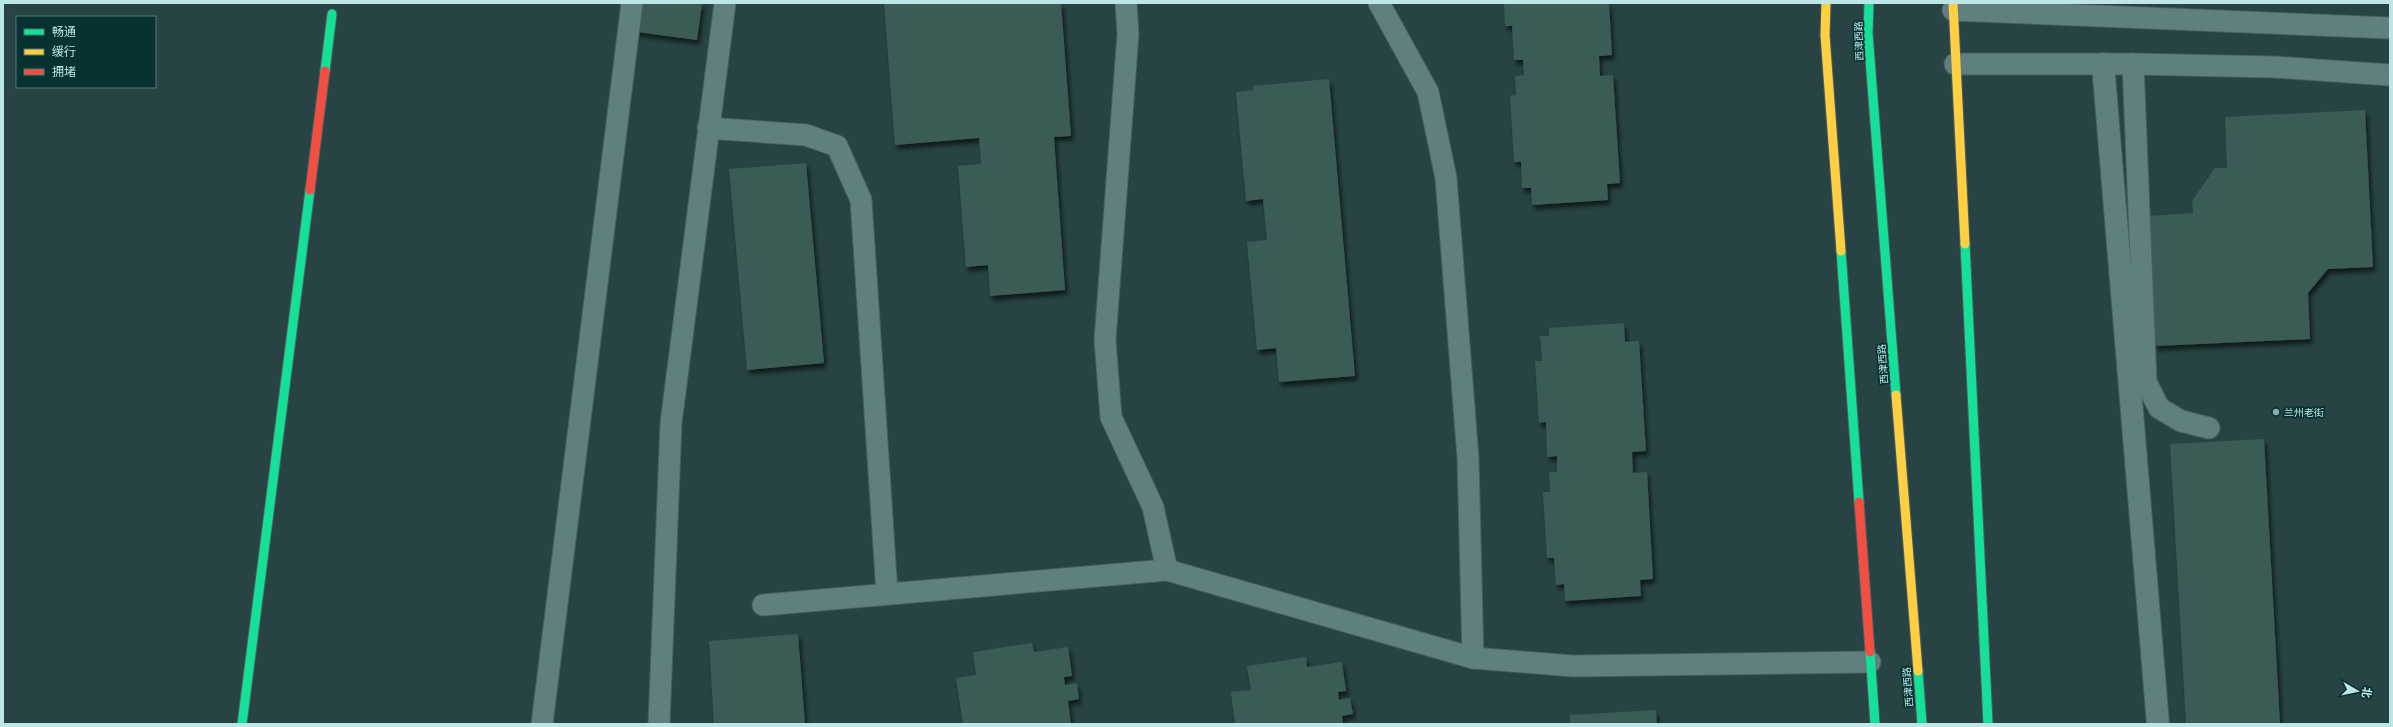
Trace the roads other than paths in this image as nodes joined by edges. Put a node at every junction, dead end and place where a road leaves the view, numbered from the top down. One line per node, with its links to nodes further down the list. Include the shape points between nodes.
1 (632, 3): 22 (lane)
2 (725, 3): 14 (lane)
3 (1126, 3): 16 (lane, via 1128,34 1106,340 1111,417 1153,507)
4 (1379, 3): 19 (lane, via 1428,92 1446,178 1468,458)
5 (1826, 3): 20 (main road, via 1825,35)
6 (1869, 3): 25 (main road, 西津西路, via 1868,33)
7 (1953, 6): 9 (lane); 10 (main road)
8 (332, 14): 21 (main road)
9 (2390, 28)
10 (1955, 64): 11 (lane); 26 (main road)
11 (2103, 64): 12 (lane); 27 (street)
12 (2134, 64): 13 (lane, via 2274,66); 15 (lane, via 2146,382 2159,408 2181,421)
13 (2390, 75)
14 (708, 128): 17 (lane, via 806,135 837,146 861,200); 23 (lane, via 671,423)
15 (2209, 428)
16 (1167, 570): 17 (lane); 19 (lane)
17 (887, 593): 18 (lane)
18 (763, 605)
19 (1473, 658): 20 (lane, via 1573,666)
20 (1870, 662): 24 (main road)
21 (242, 724)
22 (542, 724)
23 (659, 724)
24 (1875, 724)
25 (1922, 724)
26 (1988, 724)
27 (2158, 724)

